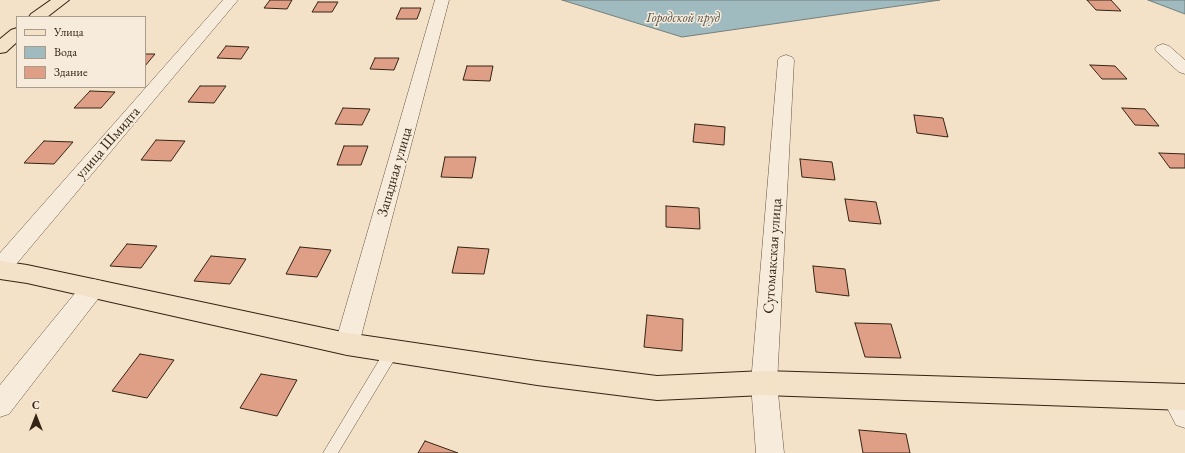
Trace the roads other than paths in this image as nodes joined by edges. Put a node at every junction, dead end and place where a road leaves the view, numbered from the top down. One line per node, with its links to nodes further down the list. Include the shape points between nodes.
1 (61, 0): 4 (main road)
2 (231, 0): 10 (street, улица Шмидта)
3 (442, 0): 12 (street, Западная улица)
4 (38, 16)
5 (16, 34): 6 (main road)
6 (0, 48)
7 (1163, 50): 9 (street)
8 (786, 60): 14 (street, Сугомакская улица)
9 (1185, 69)
10 (0, 269): 11 (main road)
11 (93, 288): 12 (main road); 16 (street)
12 (347, 344): 13 (main road)
13 (392, 350): 14 (main road, via 537,373 657,388); 17 (lane)
14 (764, 384): 15 (main road); 18 (street, Сугомакская улица)
15 (1181, 403)
16 (0, 405)
17 (330, 453)
18 (770, 453)

